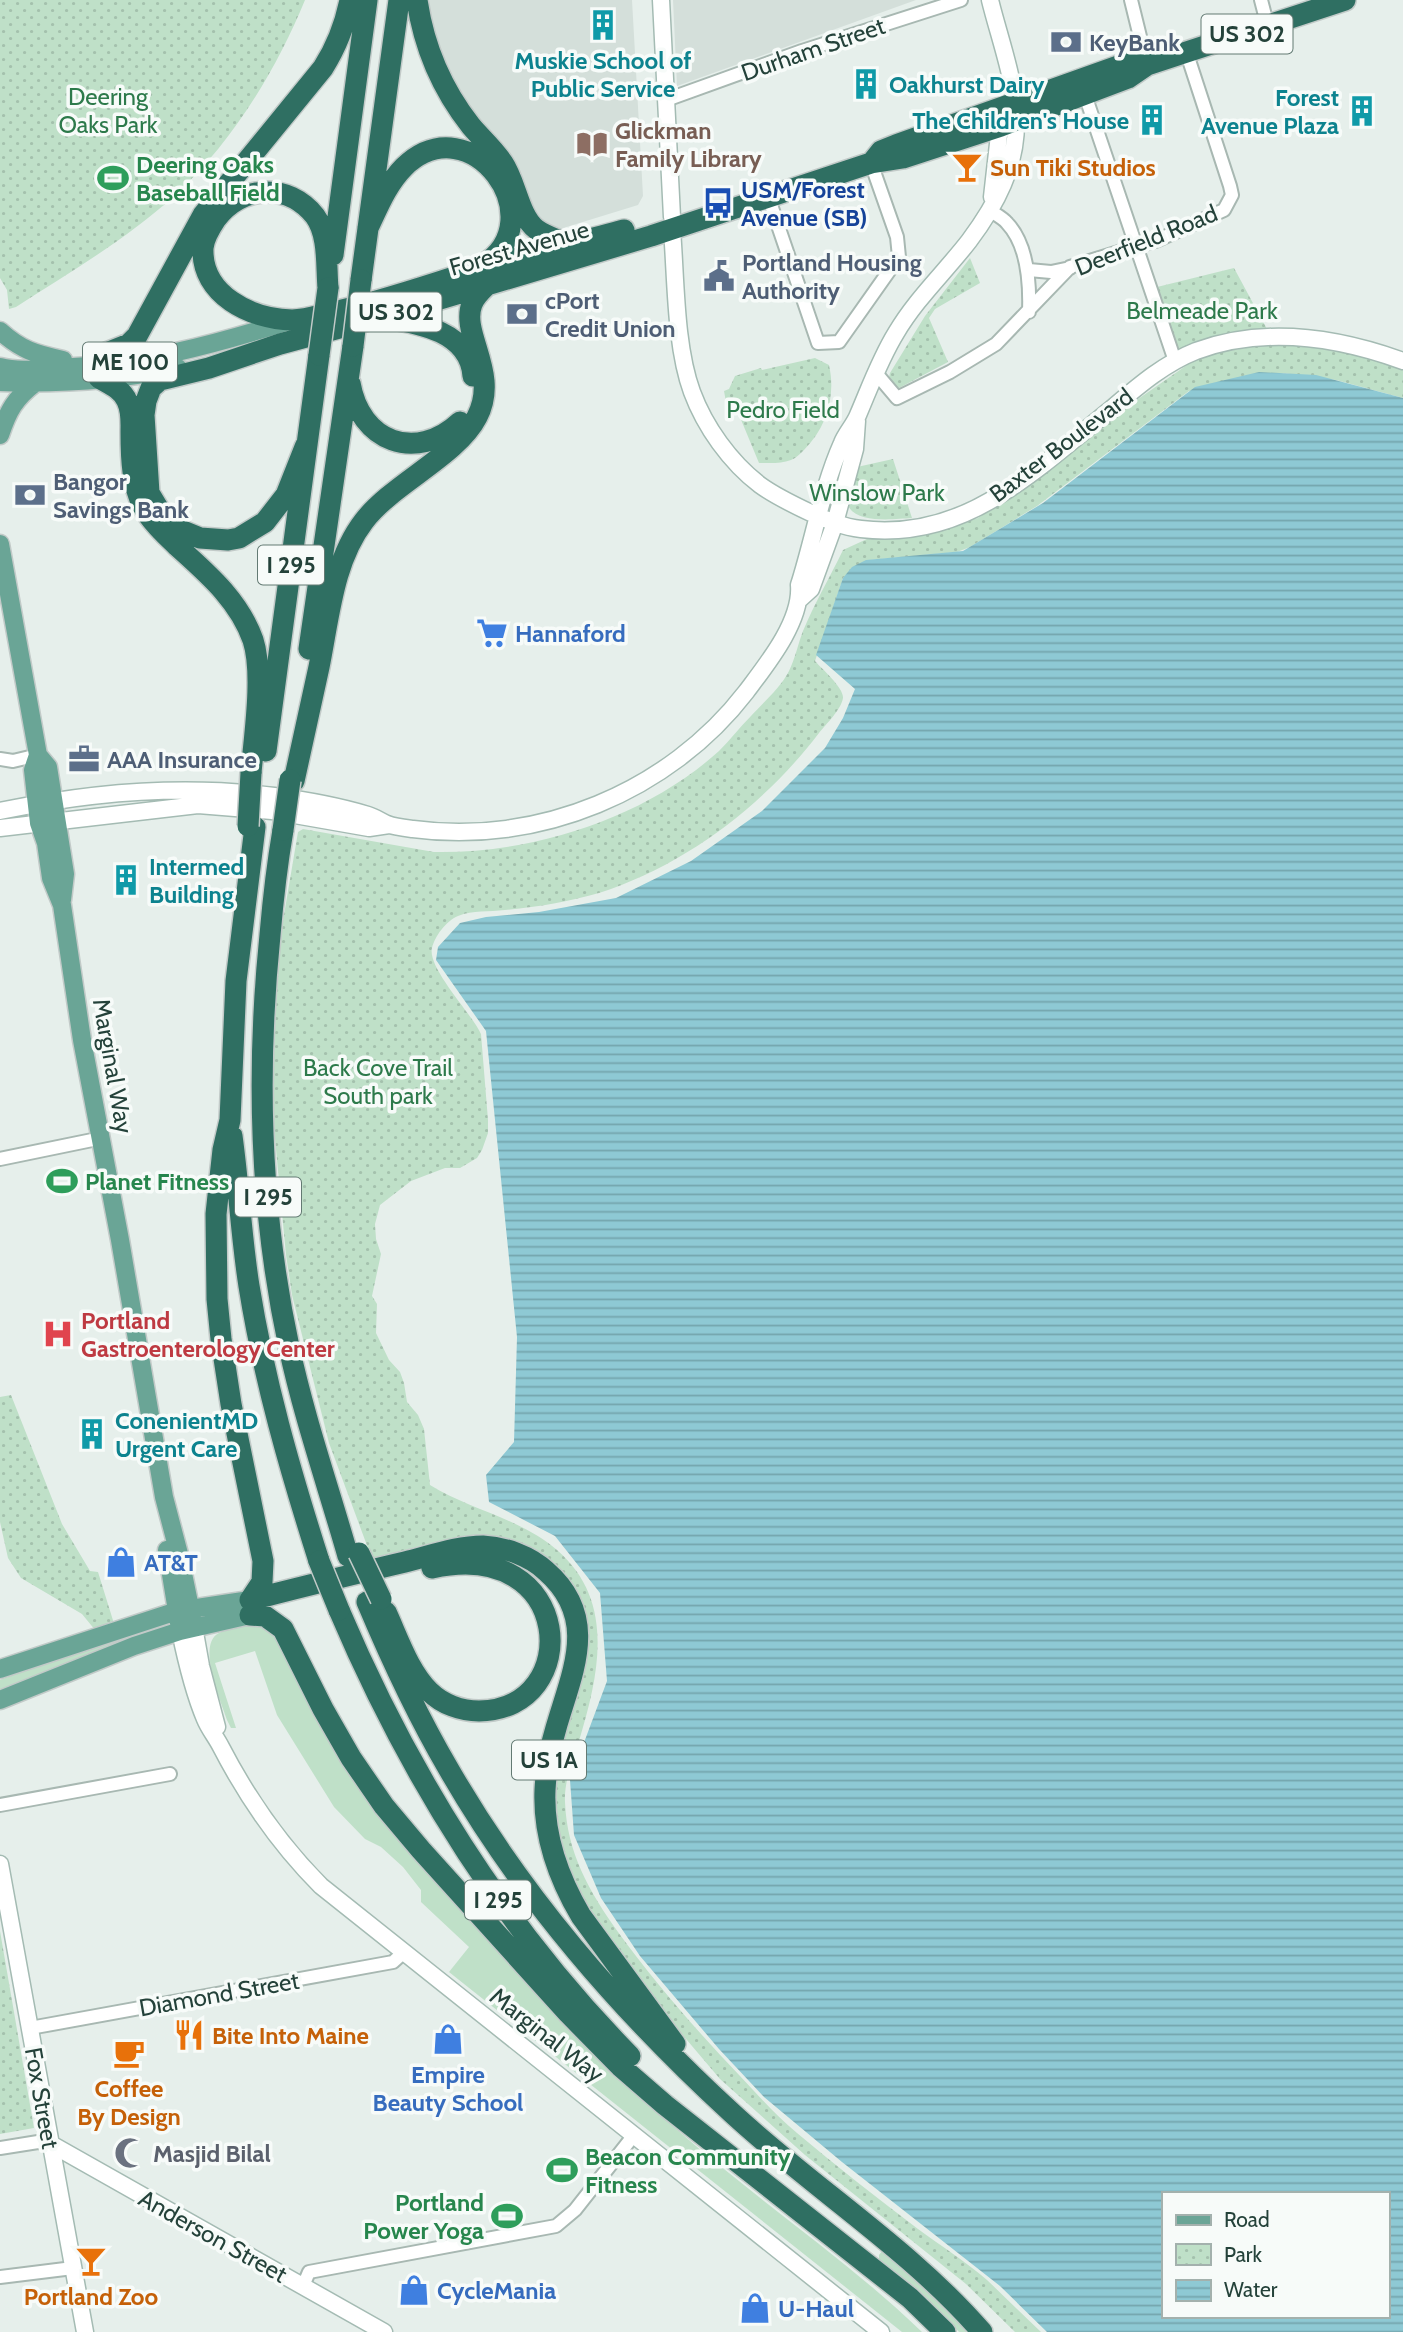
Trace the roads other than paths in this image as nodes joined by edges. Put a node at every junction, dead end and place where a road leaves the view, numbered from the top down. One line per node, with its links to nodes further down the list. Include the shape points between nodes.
1 (351, 0): 38 (highway, via 340,37 323,68 203,215 138,335)
2 (367, 0): 27 (highway, I 295)
3 (399, 0): 21 (highway, I 295)
4 (417, 0): 22 (highway, via 431,60 450,97 502,161 528,221 536,230)
5 (661, 0): 15 (street, Baxter Boulevard)
6 (961, 0): 15 (street, Durham Street)
7 (990, 0): 16 (street)
8 (1131, 0): 13 (street)
9 (1261, 0): 11 (street)
10 (1346, 0): 11 (highway, Forest Avenue / US 302)
11 (1268, 27): 12 (highway, Forest Avenue / US 302)
12 (1187, 54): 13 (highway, Forest Avenue / US 302); 23 (street, Deerfield Road, via 1232,195 1224,211)
13 (1147, 65): 14 (highway, Forest Avenue / US 302, via 1128,78)
14 (1083, 87): 16 (highway, Forest Avenue / US 302); 23 (street)
15 (666, 100): 20 (street, Baxter Boulevard)
16 (1010, 116): 17 (highway, Forest Avenue / US 302, via 895,145 881,151); 19 (street)
17 (871, 163): 18 (highway, Forest Avenue / US 302); 18 (street, via 897,237 899,257 839,342 818,343)
18 (764, 197): 20 (highway, Forest Avenue / US 302, via 734,200)
19 (989, 210): 25 (street, via 1007,223); 39 (street, via 896,332)
20 (672, 223): 22 (highway, Forest Avenue / US 302); 26 (highway, Forest Avenue / US 302); 46 (street, Baxter Boulevard, via 684,358 700,409 722,446 760,485)
21 (368, 228): 26 (highway, via 384,194 406,165 426,152 463,150 484,161 500,179 510,216 505,245); 40 (highway, I 295, bridge)
22 (570, 244): 26 (highway, Forest Avenue / US 302)
23 (1136, 247): 24 (street, Deerfield Road); 35 (street)
24 (1070, 267): 25 (street, via 1051,272); 28 (street, Deerfield Road)
25 (1029, 270): 28 (street)
26 (481, 277): 29 (highway, Forest Avenue / US 302); 30 (highway, Forest Avenue / US 302); 53 (highway, via 469,318 484,371 484,396 476,419 442,454 387,496 350,542 332,599)
27 (328, 288): 30 (highway, via 324,236 316,218 301,203 283,194 260,191 239,197 223,209 203,247 213,284 246,310); 45 (highway, I 295, bridge)
28 (1029, 312): 39 (street, Deerfield Road, via 982,354 897,398)
29 (380, 317): 33 (highway, Forest Avenue / US 302); 40 (highway, via 421,324 451,337 464,352 473,371 472,398 462,421 425,444 403,445 379,434 367,421 356,406)
30 (292, 320): 32 (main road, Forest Avenue / ME 100)
31 (0, 331): 34 (main road, via 28,352)
32 (256, 332): 37 (main road, Forest Avenue / ME 100, via 155,358 96,367 16,370); 38 (main road)
33 (243, 355): 38 (main road, Forest Avenue / ME 100, via 172,369); 45 (highway, via 160,380 151,388 144,415 149,493 161,513 178,529 200,538 239,538 265,522 280,505)
34 (63, 360): 37 (main road); 38 (main road)
35 (1175, 361): 36 (street, Baxter Boulevard, via 1214,346 1283,337 1358,346); 47 (street, Baxter Boulevard, via 1017,484 969,512 911,529 867,530)
36 (1403, 361)
37 (0, 365)
38 (97, 368): 42 (main road, Forest Avenue / ME 100); 52 (highway, via 127,399 131,410 132,466 145,510 217,583 250,632 256,654)
39 (875, 372): 43 (street)
40 (349, 373): 53 (highway, I 295)
41 (0, 382): 42 (main road, Forest Avenue / ME 100)
42 (36, 383): 44 (main road, via 9,409)
43 (857, 418): 46 (street, via 842,442); 47 (street, via 855,449)
44 (0, 435)
45 (306, 447): 52 (highway, I 295)
46 (818, 516): 47 (street, Baxter Boulevard); 49 (street, via 799,585)
47 (835, 523): 49 (street, via 811,589)
48 (0, 544): 50 (main road, Marginal Way)
49 (800, 599): 57 (street, via 768,663 716,727 679,758 625,792 578,812 509,829 456,833)
50 (38, 755): 51 (street); 54 (main road, Marginal Way, via 33,770)
51 (0, 759)
52 (257, 775): 59 (highway, I 295, via 236,981)
53 (292, 780): 62 (highway, I 295, bridge, via 265,983 262,1074 273,1252 289,1347 328,1487)
54 (45, 803): 55 (street); 56 (main road, Marginal Way); 57 (street, via 163,790 218,790 316,803 371,815)
55 (0, 811)
56 (47, 822): 57 (street, via 198,805 272,811 369,828); 58 (street); 60 (main road, Marginal Way, via 51,878 62,905)
57 (389, 825)
58 (0, 828)
59 (230, 1120): 63 (highway, via 216,1214 217,1299 231,1404 261,1545 264,1573); 76 (highway, I 295, bridge, via 259,1343 286,1458 319,1561 382,1705 438,1808 498,1900 582,2005)
60 (102, 1138): 61 (street); 64 (main road, Marginal Way, via 170,1526 167,1548)
61 (0, 1159)
62 (374, 1601): 63 (highway, via 423,1685 451,1706 473,1711 507,1706 527,1693 546,1664 550,1629 538,1597 520,1580 487,1567 440,1566); 73 (highway, I 295, via 413,1702 448,1768 513,1869 603,1984)
63 (250, 1607): 64 (main road, US 1A); 65 (main road, US 1A); 73 (highway, US 1A, via 482,1546 533,1561 551,1576 572,1607 578,1634 575,1668 547,1772 545,1806 551,1849 581,1916); 76 (highway, via 283,1629 351,1758 421,1850 604,2050)
64 (184, 1610): 65 (main road, Marginal Way); 66 (main road, US 1A)
65 (187, 1629): 67 (main road, US 1A); 71 (street, Marginal Way, via 206,1723 251,1802 321,1885)
66 (0, 1669)
67 (0, 1700)
68 (170, 1774): 69 (street)
69 (0, 1805)
70 (0, 1864): 72 (street, Fox Street)
71 (404, 1952): 72 (street, Diamond Street, via 393,1962); 74 (street, Marginal Way)
72 (30, 2028): 75 (street, Fox Street)
73 (709, 2092): 85 (highway, I 295, via 882,2236)
74 (634, 2135): 80 (street, via 575,2210 556,2226 309,2272); 83 (street, Marginal Way)
75 (51, 2144): 77 (street); 78 (street, Fox Street); 80 (street, Anderson Street)
76 (720, 2147): 84 (highway, I 295, via 910,2298)
77 (0, 2148)
78 (73, 2268): 79 (street); 81 (street, Fox Street)
79 (0, 2277)
80 (303, 2286): 82 (street, Anderson Street)
81 (85, 2332)
82 (384, 2332)
83 (881, 2332)
84 (945, 2332)
85 (982, 2332)

